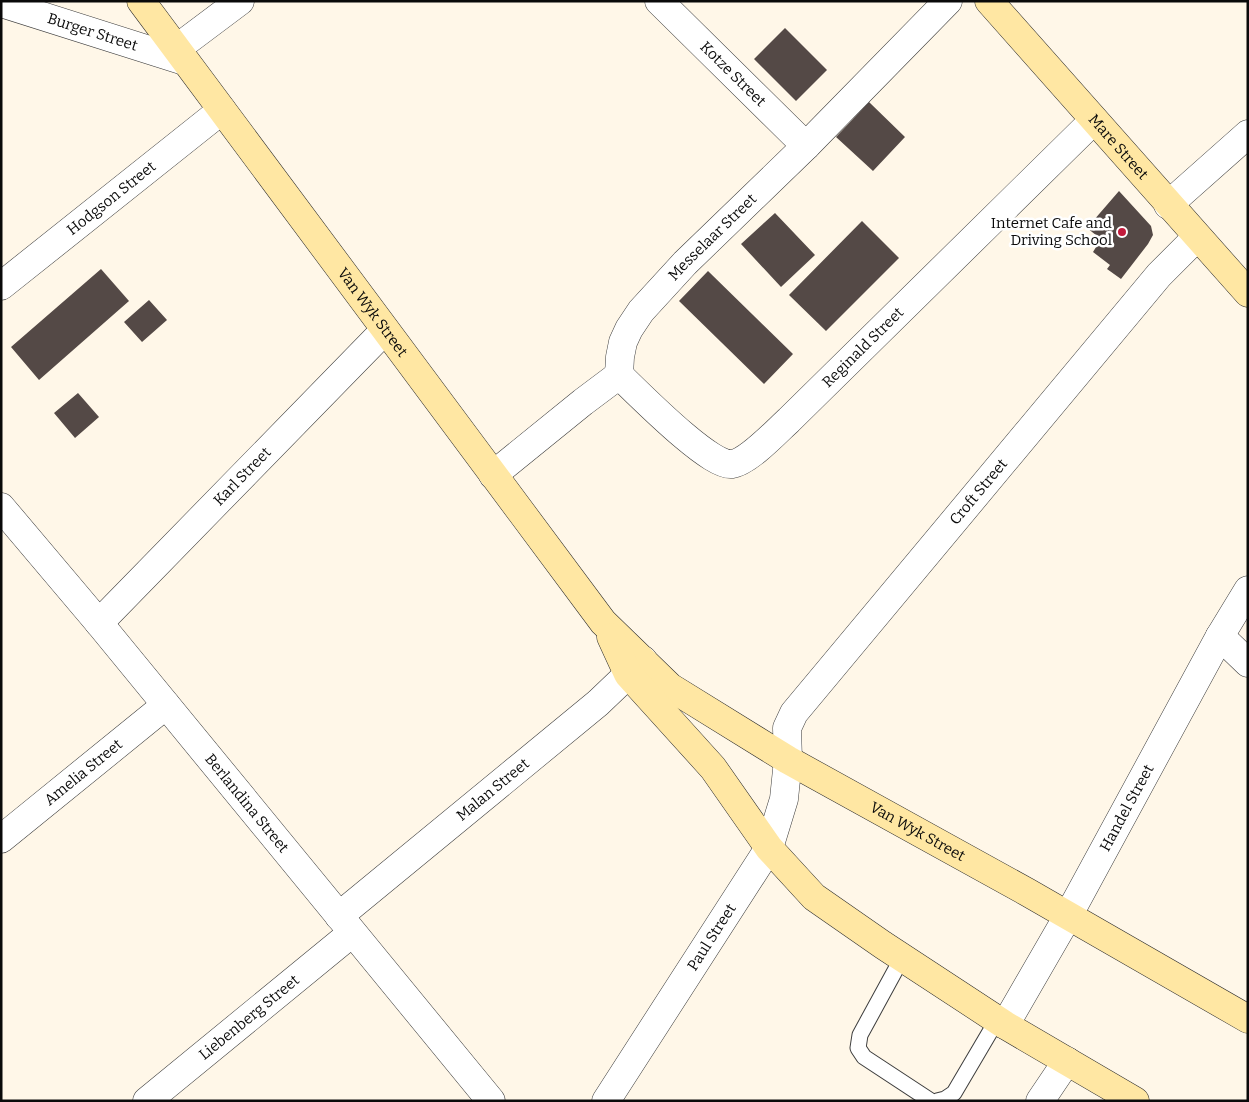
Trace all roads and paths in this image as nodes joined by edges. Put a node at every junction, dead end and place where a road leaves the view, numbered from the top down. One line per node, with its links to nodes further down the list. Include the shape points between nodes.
1 (141, 1): 7 (street, Van Wyk Street)
2 (240, 1): 7 (street)
3 (659, 1): 11 (street, Kotze Street)
4 (948, 1): 11 (street, Messelaar Street)
5 (988, 1): 9 (street, Mare Street)
6 (1, 3): 7 (street, Burger Street)
7 (180, 55): 8 (street, Van Wyk Street)
8 (222, 110): 14 (street, Hodgson Street); 16 (street, Van Wyk Street)
9 (1094, 120): 12 (street, Mare Street); 17 (street, Reginald Street, via 789,420 737,462 726,464 712,458)
10 (1248, 134): 12 (street)
11 (806, 146): 17 (street, Messelaar Street, via 641,311 623,342)
12 (1168, 204): 13 (street, Mare Street)
13 (1197, 237): 15 (street, Mare Street); 26 (street, Croft Street, via 1159,275 794,713 787,728)
14 (1, 286)
15 (1248, 293)
16 (384, 330): 18 (street, Van Wyk Street); 21 (street, Karl Street)
17 (620, 375): 18 (street)
18 (493, 475): 24 (street, Van Wyk Street)
19 (1, 507): 21 (street, Berlandina Street)
20 (1248, 590): 22 (street, Handel Street)
21 (99, 623): 25 (street, Berlandina Street)
22 (1220, 636): 23 (street); 29 (street, Handel Street)
23 (1248, 663)
24 (636, 667): 26 (street, Van Wyk Street); 28 (street, Van Wyk Street); 30 (street, Malan Street)
25 (166, 705): 27 (street, Amelia Street); 30 (street, Berlandina Street)
26 (788, 760): 28 (street, Paul Street, via 784,799); 29 (street, Van Wyk Street)
27 (1, 839)
28 (769, 848): 31 (street, Van Wyk Street, via 814,897); 37 (street, Paul Street)
29 (1068, 916): 32 (street, Van Wyk Street); 33 (street, Handel Street)
30 (346, 925): 35 (street, Liebenberg Street); 36 (street, Berlandina Street)
31 (902, 958): 33 (street, Van Wyk Street); 38 (lane, via 860,1034 858,1048 864,1057)
32 (1248, 1019)
33 (1001, 1023): 34 (street, Van Wyk Street); 39 (lane, via 954,1093)
34 (1067, 1061): 40 (street); 41 (street, Van Wyk Street)
35 (147, 1101)
36 (491, 1101)
37 (606, 1101)
38 (931, 1101)
39 (936, 1101)
40 (1040, 1101)
41 (1134, 1101)

